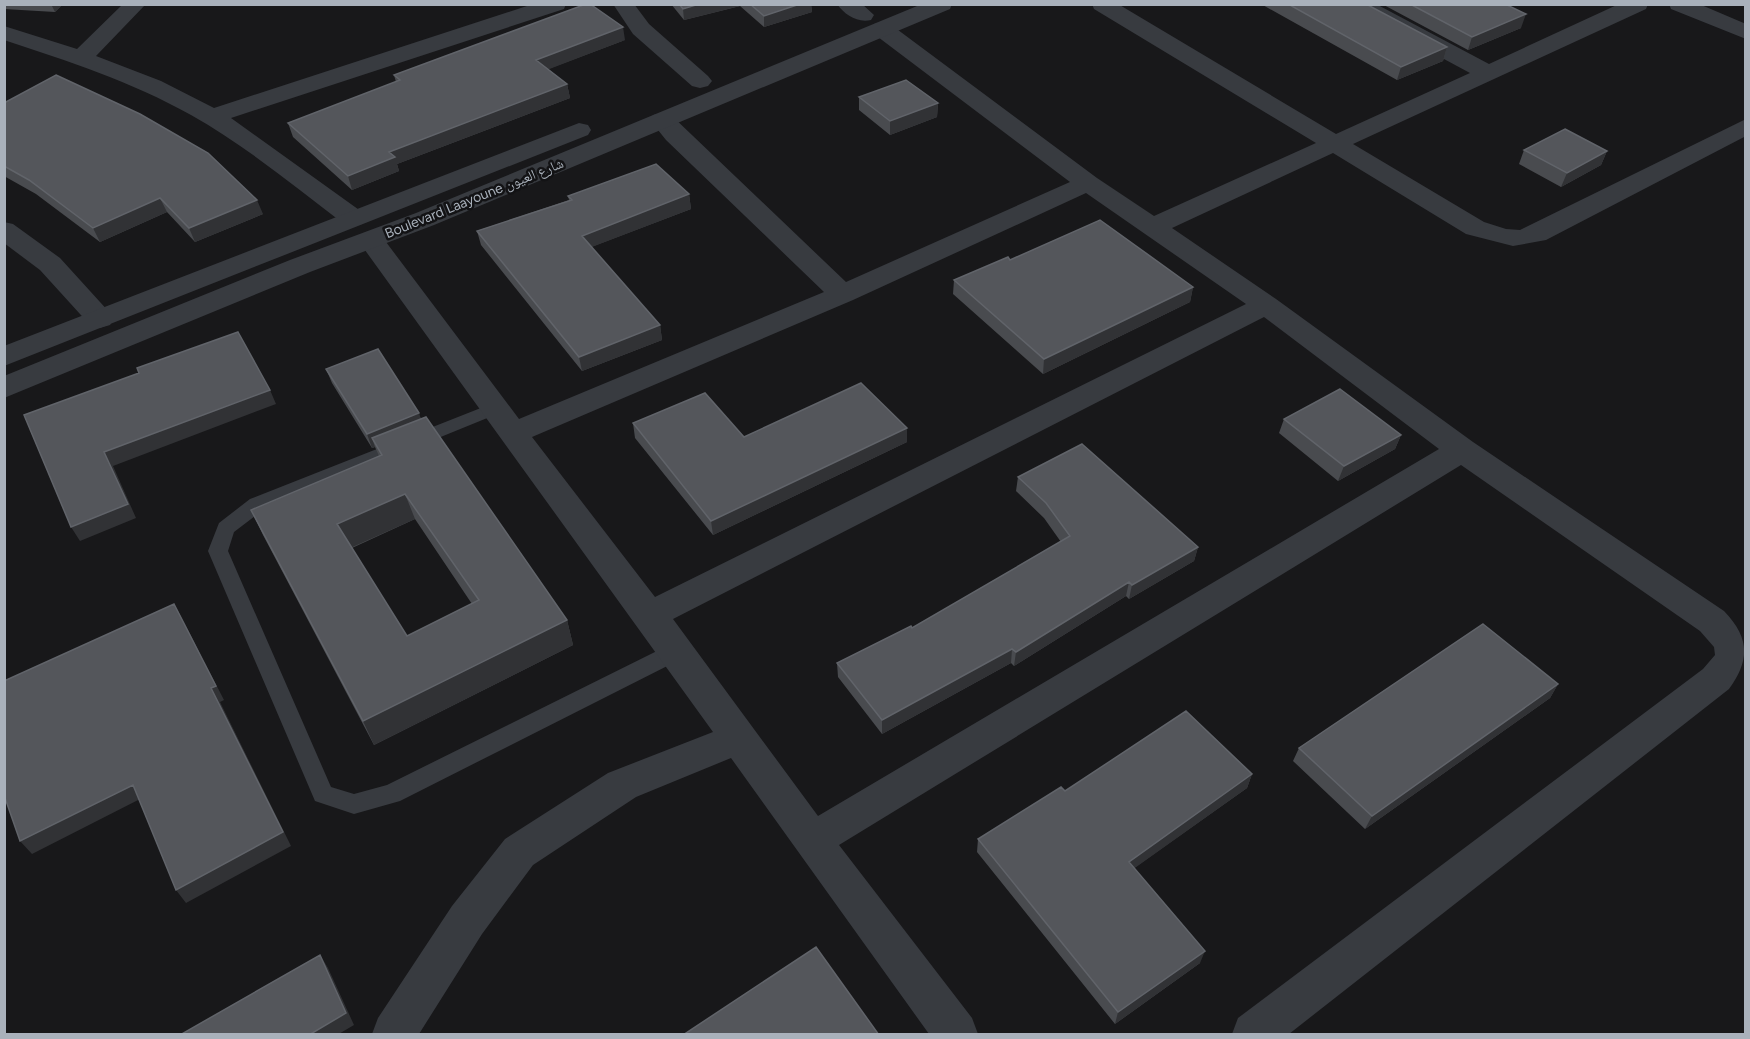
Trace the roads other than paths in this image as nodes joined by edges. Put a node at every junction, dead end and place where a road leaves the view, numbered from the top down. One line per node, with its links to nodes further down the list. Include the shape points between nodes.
1 (136, 4): 12 (street)
2 (556, 4): 15 (street)
3 (622, 4): 14 (street, via 640,29)
4 (942, 4): 9 (street, Boulevard Laayoune شارع العيون)
5 (1102, 4): 18 (street)
6 (1359, 4): 13 (street)
7 (1638, 4): 13 (street)
8 (1679, 4): 10 (street)
9 (870, 13): 14 (street, Boulevard Laayoune شارع العيون); 16 (street, Boulevard Laayoune شارع العيون); 19 (street)
10 (1746, 32)
11 (4, 33): 12 (street)
12 (81, 58): 15 (street, via 135,78)
13 (1488, 74): 18 (street)
14 (700, 81): 21 (street, Boulevard Laayoune شارع العيون)
15 (212, 117): 21 (street)
16 (662, 120): 21 (street, Boulevard Laayoune شارع العيون); 23 (street)
17 (1746, 126): 18 (street, via 1523,239 1475,228)
18 (1336, 143): 20 (street)
19 (1088, 183): 20 (street); 23 (street)
20 (1153, 227): 24 (street)
21 (362, 229): 25 (street, Boulevard Laayoune شارع العيون); 27 (street, Boulevard Laayoune شارع العيون, via 300,266); 28 (street)
22 (4, 230): 25 (street, via 50,264)
23 (843, 294): 28 (street)
24 (1266, 305): 29 (street); 30 (street)
25 (100, 319): 26 (street, Boulevard Laayoune شارع العيون)
26 (4, 357)
27 (4, 388)
28 (505, 421): 30 (street); 31 (lane, via 257,504 226,528 218,551 323,794 354,804 392,794)
29 (1462, 450): 33 (street); 36 (street, via 1712,621 1734,649 1732,663)
30 (650, 615): 31 (street)
31 (677, 651): 32 (street)
32 (739, 738): 33 (street); 34 (street, via 622,785 519,852 467,920)
33 (812, 840): 35 (street)
34 (394, 1035)
35 (956, 1035)
36 (1254, 1035)

